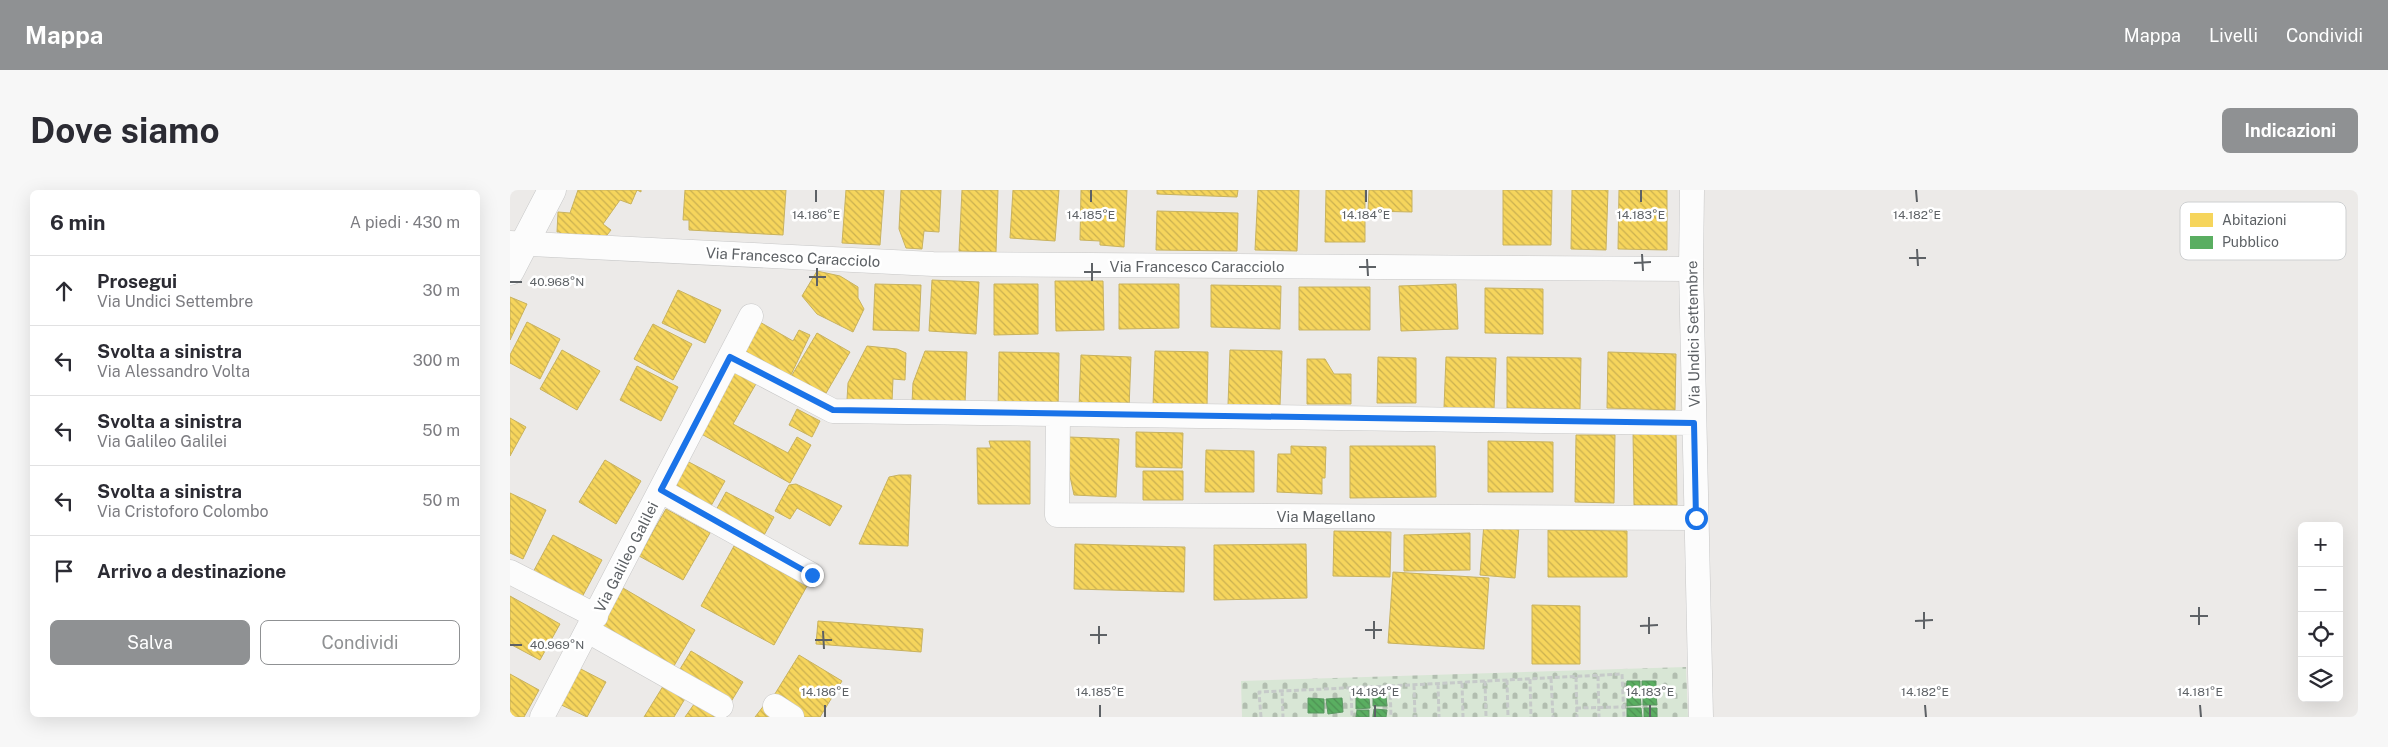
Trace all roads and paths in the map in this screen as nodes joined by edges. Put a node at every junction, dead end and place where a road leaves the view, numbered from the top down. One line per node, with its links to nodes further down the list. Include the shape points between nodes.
1 (552, 190): 3 (street)
2 (1692, 190): 4 (street, Via Undici Settembre)
3 (517, 243): 4 (street, Via Francesco Caracciolo, via 933,264); 5 (street)
4 (1691, 269): 9 (street, Via Undici Settembre)
5 (510, 271)
6 (751, 316): 7 (street, Via Galileo Galilei)
7 (730, 357): 8 (street, via 833,410); 10 (street, Via Galileo Galilei)
8 (1058, 414): 9 (street); 11 (street, Via Magellano, via 1057,515)
9 (1694, 423): 11 (street, Via Undici Settembre)
10 (661, 490): 13 (street); 14 (street, Via Galileo Galilei)
11 (1696, 518): 46 (street, Via Undici Settembre)
12 (510, 572): 14 (street)
13 (812, 575)
14 (592, 623): 27 (street); 31 (street, Via Galileo Galilei)
15 (1598, 676): 16 (path); 28 (path, via 1622,674); 30 (path)
16 (1576, 677): 17 (path); 29 (path)
17 (1551, 678): 18 (path); 42 (path)
18 (1530, 679): 19 (path); 41 (path)
19 (1507, 680): 20 (path); 40 (path)
20 (1485, 681): 21 (path); 39 (path)
21 (1462, 682): 22 (path); 38 (path)
22 (1438, 684): 23 (path); 37 (path)
23 (1414, 685): 24 (path); 36 (path)
24 (1390, 686): 25 (path); 35 (path)
25 (1351, 688): 26 (path); 34 (path)
26 (1282, 691): 32 (path, via 1259,692); 33 (path)
27 (721, 706)
28 (1623, 707): 30 (path); 45 (path)
29 (1576, 708): 30 (path); 43 (path)
30 (1599, 708): 44 (path)
31 (542, 717)
32 (1261, 717)
33 (1283, 717)
34 (1352, 717)
35 (1391, 717)
36 (1415, 717)
37 (1439, 717)
38 (1463, 717)
39 (1486, 717)
40 (1508, 717)
41 (1531, 717)
42 (1553, 717)
43 (1577, 717)
44 (1599, 717)
45 (1624, 717)
46 (1701, 717)

